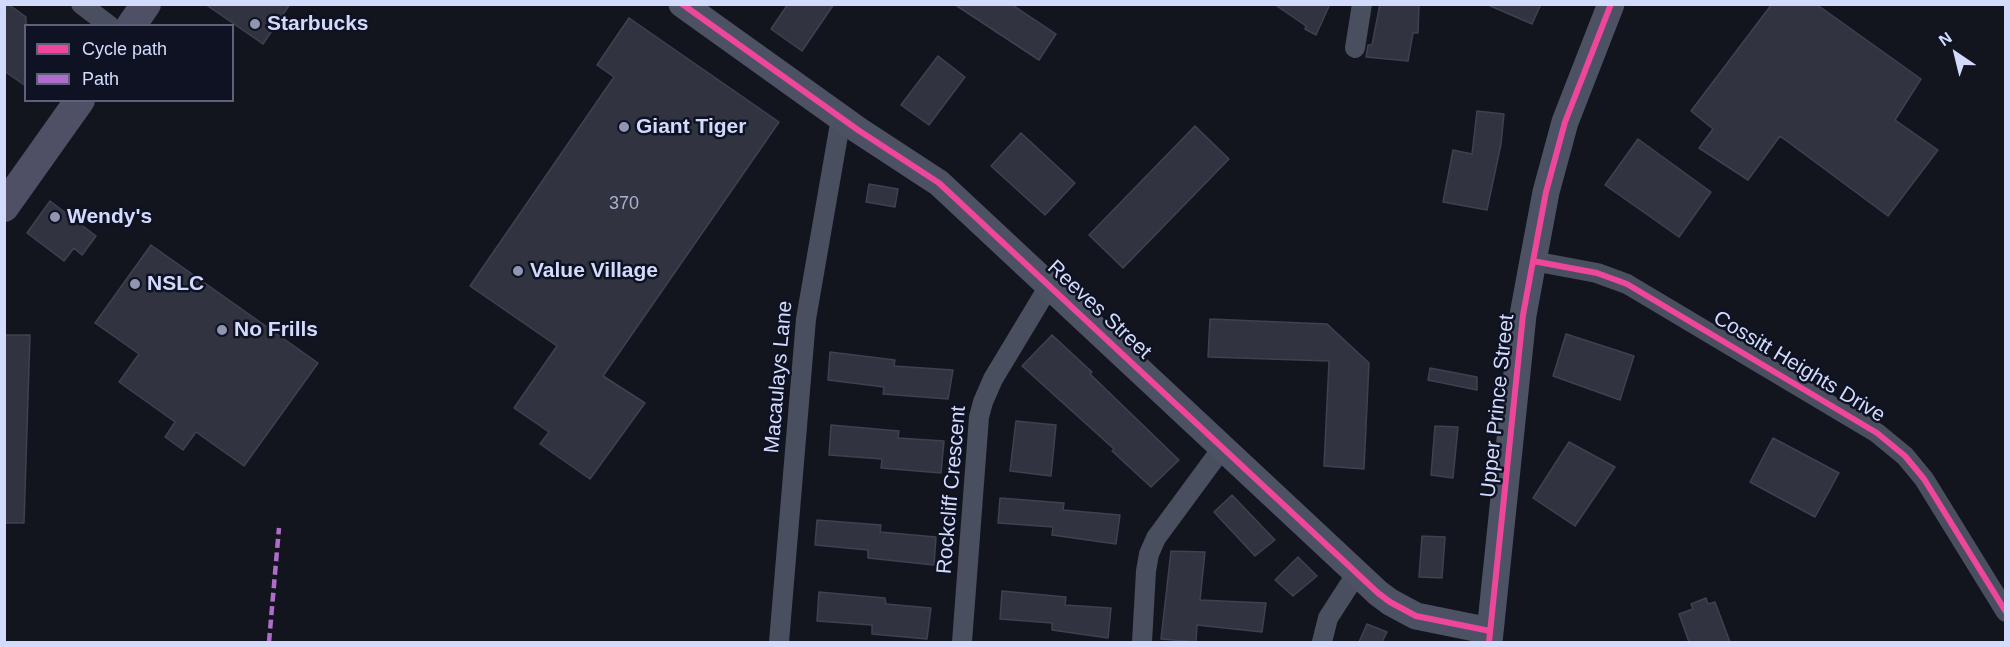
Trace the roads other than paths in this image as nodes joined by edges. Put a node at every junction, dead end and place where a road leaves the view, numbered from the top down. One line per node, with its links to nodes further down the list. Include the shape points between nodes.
1 (81, 4): 6 (street)
2 (146, 4): 7 (main road)
3 (682, 4): 10 (street, Reeves Street)
4 (1362, 4): 8 (street)
5 (1611, 4): 12 (street, Upper Prince Street, via 1565,122)
6 (107, 24)
7 (132, 24)
8 (1355, 48)
9 (79, 102): 11 (main road)
10 (841, 118): 13 (street, Reeves Street, via 939,183); 18 (street, Macaulays Lane, via 806,319)
11 (4, 207)
12 (1533, 261): 16 (street, Cossitt Heights Drive, via 1597,273 1637,289 1882,437 1924,479); 17 (street, Upper Prince Street, via 1523,315)
13 (1048, 286): 14 (street, Reeves Street); 19 (street, Rockcliff Crescent, via 993,379 979,417)
14 (1223, 447): 15 (street, Reeves Street); 20 (street, via 1156,538 1149,554)
15 (1357, 573): 17 (street, Reeves Street, via 1390,602 1416,616); 21 (street, via 1328,618)
16 (2006, 612)
17 (1490, 637)
18 (779, 642)
19 (962, 642)
20 (1143, 642)
21 (1322, 642)

